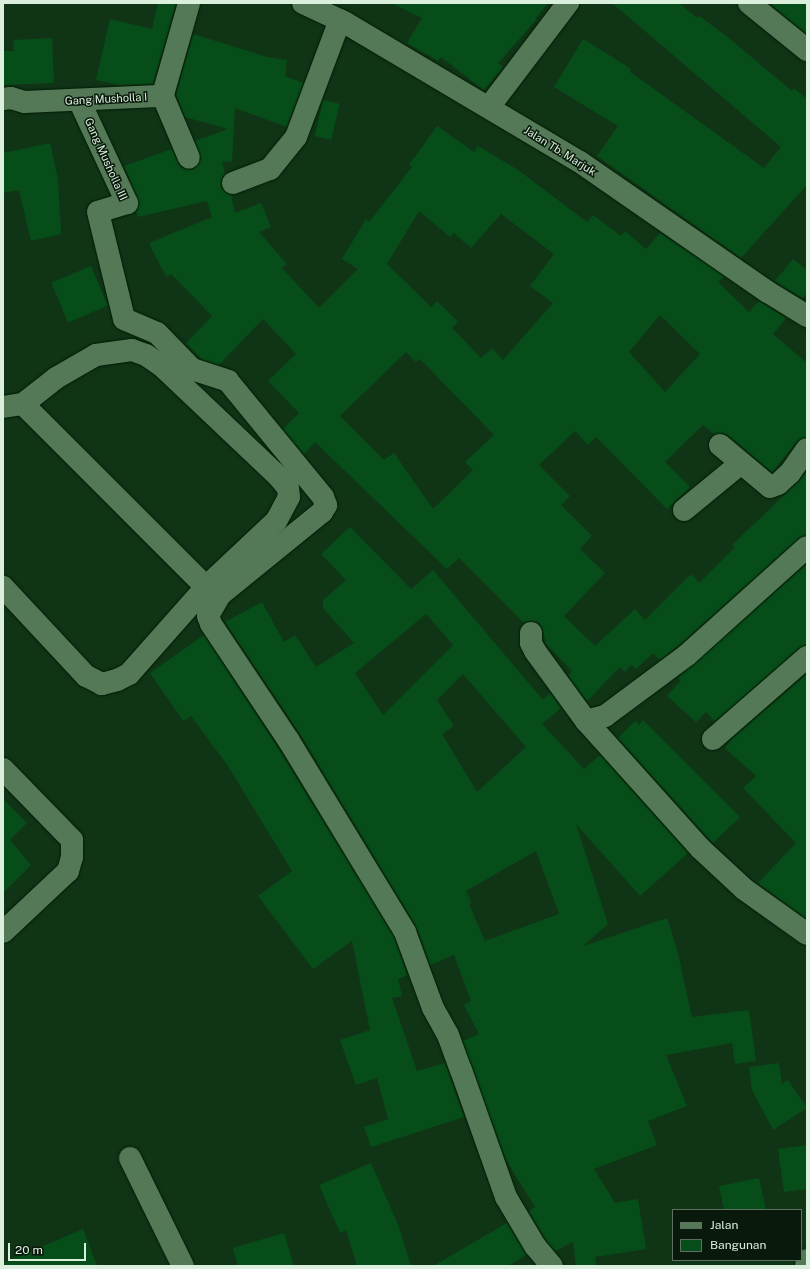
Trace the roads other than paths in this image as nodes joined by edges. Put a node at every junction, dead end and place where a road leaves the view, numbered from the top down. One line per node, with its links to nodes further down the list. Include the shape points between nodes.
1 (189, 3): 7 (street, Gang Musholla I)
2 (303, 3): 5 (street, Jalan Tb. Marjuk)
3 (568, 3): 10 (street)
4 (749, 3): 6 (street)
5 (340, 20): 10 (street, Jalan Tb. Marjuk); 12 (street, via 296,137 270,169)
6 (807, 50)
7 (162, 94): 9 (street, Gang Musholla I); 11 (street)
8 (3, 99): 9 (street, Gang Musholla I, via 11,98 19,102)
9 (79, 100): 32 (street, Gang Musholla III, via 127,203 98,212 122,316 126,321 157,333 192,369 228,381 323,497 326,506 316,519 220,595 208,616 289,741 405,932 433,1008 448,1035 506,1197 535,1246)
10 (489, 107): 13 (street, Jalan Tb. Marjuk, via 580,162 768,292)
11 (189, 158)
12 (233, 184)
13 (807, 316)
14 (13, 406): 21 (street); 21 (street, via 96,355 132,350 146,355 163,367 288,488 289,497 285,509 276,521)
15 (720, 445): 17 (street)
16 (807, 449): 17 (street, via 790,473 770,487)
17 (741, 463): 18 (street)
18 (684, 510)
19 (807, 546): 24 (street, via 687,655 614,710)
20 (3, 587): 21 (street, via 86,676 102,684 129,674)
21 (206, 587)
22 (531, 633): 24 (street, via 531,644 535,651)
23 (804, 667): 25 (street)
24 (586, 721): 28 (street, via 701,849 744,889)
25 (713, 739)
26 (3, 768): 27 (street, via 72,840 72,858 68,871)
27 (3, 932)
28 (807, 934)
29 (130, 1158): 31 (street)
30 (807, 1260): 33 (street)
31 (183, 1266)
32 (552, 1266)
33 (806, 1266)

